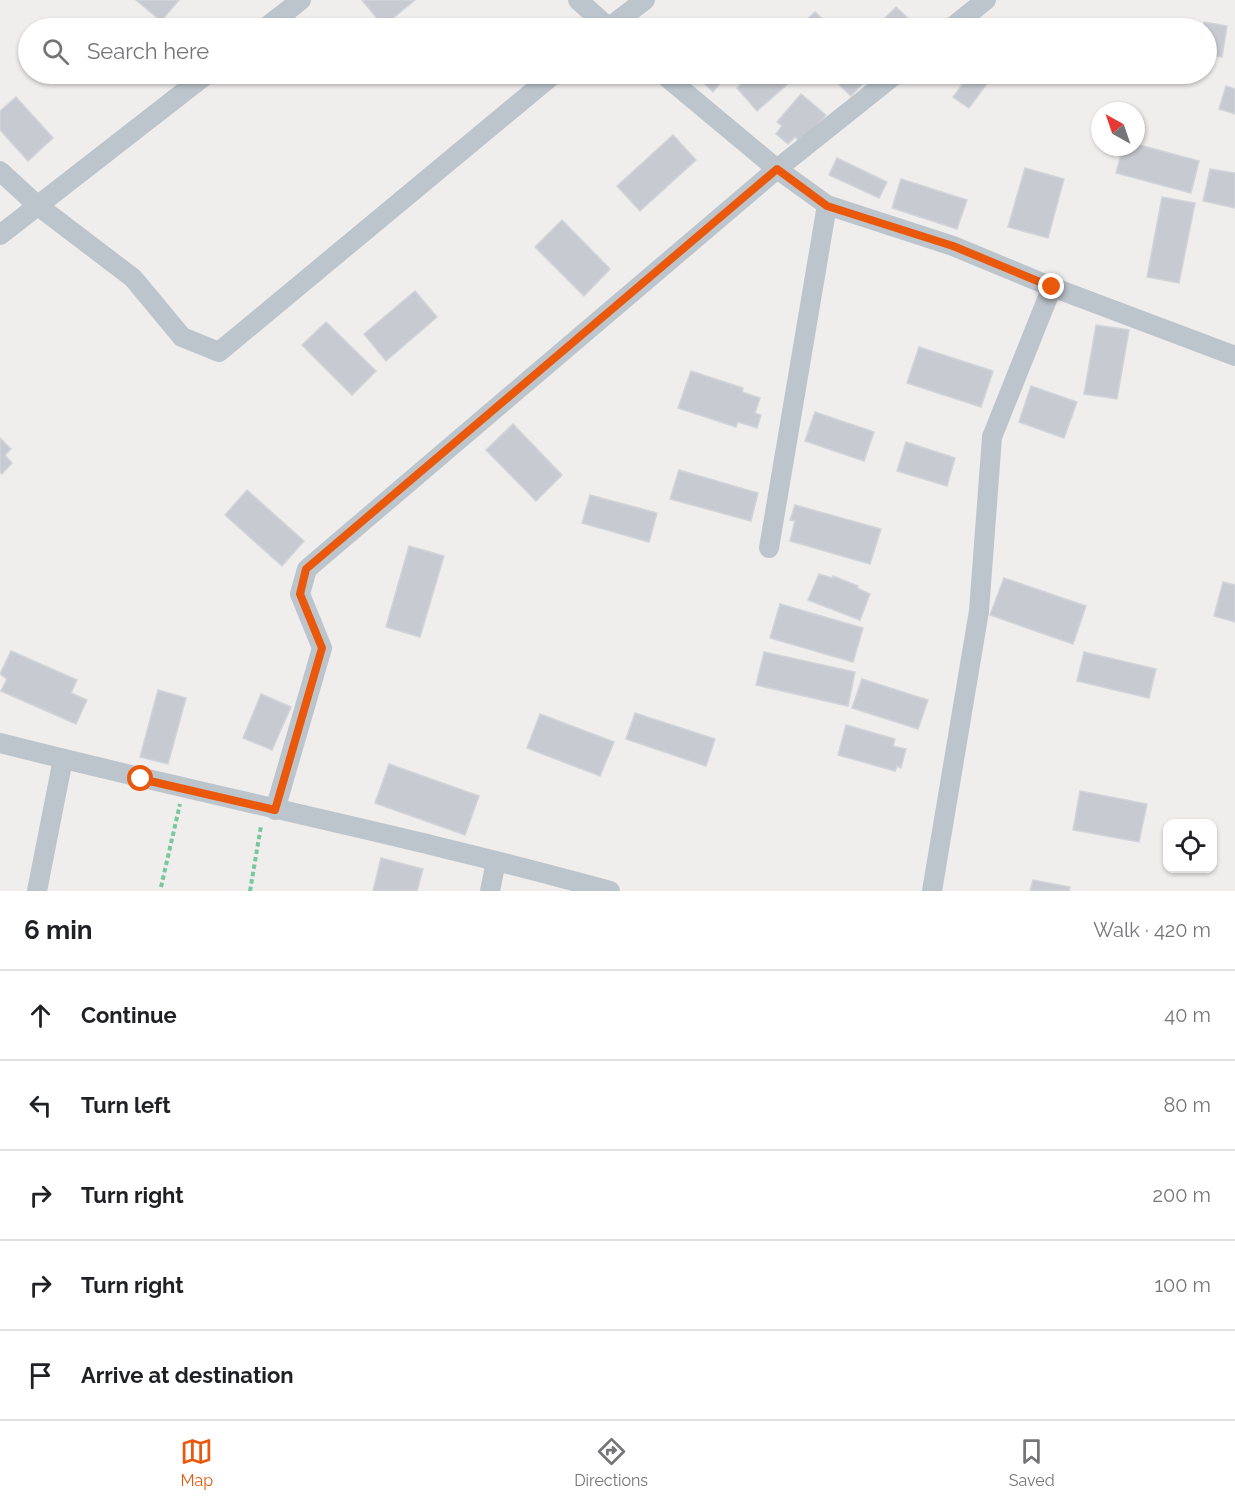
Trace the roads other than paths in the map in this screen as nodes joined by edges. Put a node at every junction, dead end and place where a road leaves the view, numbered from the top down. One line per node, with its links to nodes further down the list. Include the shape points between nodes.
1 (301, 0): 5 (street)
2 (578, 0): 6 (street)
3 (645, 0): 7 (street)
4 (986, 0): 8 (street)
5 (278, 18)
6 (598, 18)
7 (622, 18)
8 (964, 18)
9 (194, 84): 15 (street)
10 (542, 84): 15 (street, via 219,352 182,337 133,278)
11 (675, 84): 13 (street)
12 (883, 84): 13 (street)
13 (777, 169): 16 (street); 23 (street, via 306,569 300,594 322,648)
14 (0, 171): 15 (street)
15 (37, 205): 17 (street)
16 (827, 206): 18 (street, via 953,246); 20 (street)
17 (0, 236)
18 (1052, 287): 19 (street); 28 (street, via 992,437 979,611)
19 (1235, 356)
20 (769, 548)
21 (0, 743): 22 (street)
22 (63, 759): 23 (street); 25 (street)
23 (270, 808): 24 (street)
24 (496, 861): 26 (street); 27 (street)
25 (37, 891)
26 (490, 891)
27 (610, 891)
28 (932, 891)

